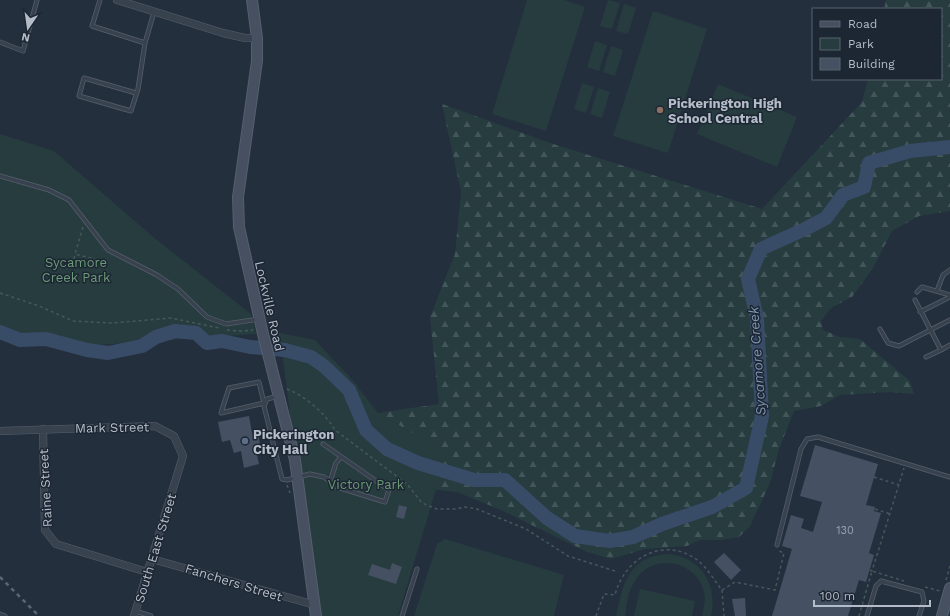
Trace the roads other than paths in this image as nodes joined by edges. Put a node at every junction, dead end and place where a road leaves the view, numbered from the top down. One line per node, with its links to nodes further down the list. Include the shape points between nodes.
1 (37, 0): 7 (lane, via 23,51)
2 (100, 0): 8 (lane, via 92,26)
3 (117, 0): 5 (street)
4 (252, 0): 6 (main road, Lockville Road)
5 (154, 12): 6 (street, via 228,35); 8 (lane)
6 (257, 38): 17 (main road, Lockville Road, via 255,80 238,204 241,239)
7 (0, 42)
8 (145, 43): 9 (lane)
9 (136, 93): 9 (lane, via 131,111 79,96 84,78)
10 (0, 176): 17 (lane, via 49,190 69,200 108,250 157,275 178,289 207,317 226,324)
11 (950, 270): 12 (lane, via 943,275)
12 (937, 291): 13 (lane, via 922,287); 14 (lane)
13 (917, 292)
14 (950, 296): 16 (lane)
15 (915, 300): 16 (lane)
16 (920, 312): 20 (lane)
17 (260, 318): 24 (main road, Lockville Road, via 260,332)
18 (950, 320): 20 (lane)
19 (880, 329): 20 (lane, via 888,343 899,346)
20 (930, 331): 22 (lane)
21 (950, 345): 22 (lane)
22 (940, 350): 23 (lane)
23 (926, 357)
24 (278, 391): 25 (lane); 31 (main road, Lockville Road)
25 (264, 403): 25 (lane, via 259,382 229,388 221,413); 31 (lane, via 280,477 284,480)
26 (43, 429): 27 (street, Mark Street); 32 (street, Mark Street, via 155,426 174,436 183,456); 37 (street, Raine Street, via 45,530 56,544)
27 (0, 431)
28 (323, 444): 29 (lane)
29 (341, 457): 33 (lane, via 336,463); 33 (lane, via 389,490 386,502 337,487)
30 (950, 477): 34 (lane, via 818,438 807,439 801,449)
31 (297, 479): 33 (lane, via 310,474); 39 (main road, Lockville Road)
32 (176, 480): 35 (street, South East Street)
33 (330, 482)
34 (777, 545)
35 (152, 559): 37 (street, South East Street); 39 (street, Fanchers Street)
36 (417, 569): 45 (lane)
37 (147, 572): 41 (street, South East Street)
38 (950, 588): 48 (main road)
39 (315, 605): 44 (main road, Lockville Road)
40 (0, 614): 42 (lane)
41 (134, 614): 43 (lane)
42 (4, 616)
43 (151, 616)
44 (316, 616)
45 (402, 616)
46 (867, 616): 47 (lane, via 876,586 881,581 922,592 924,601)
47 (919, 616)
48 (942, 616)

